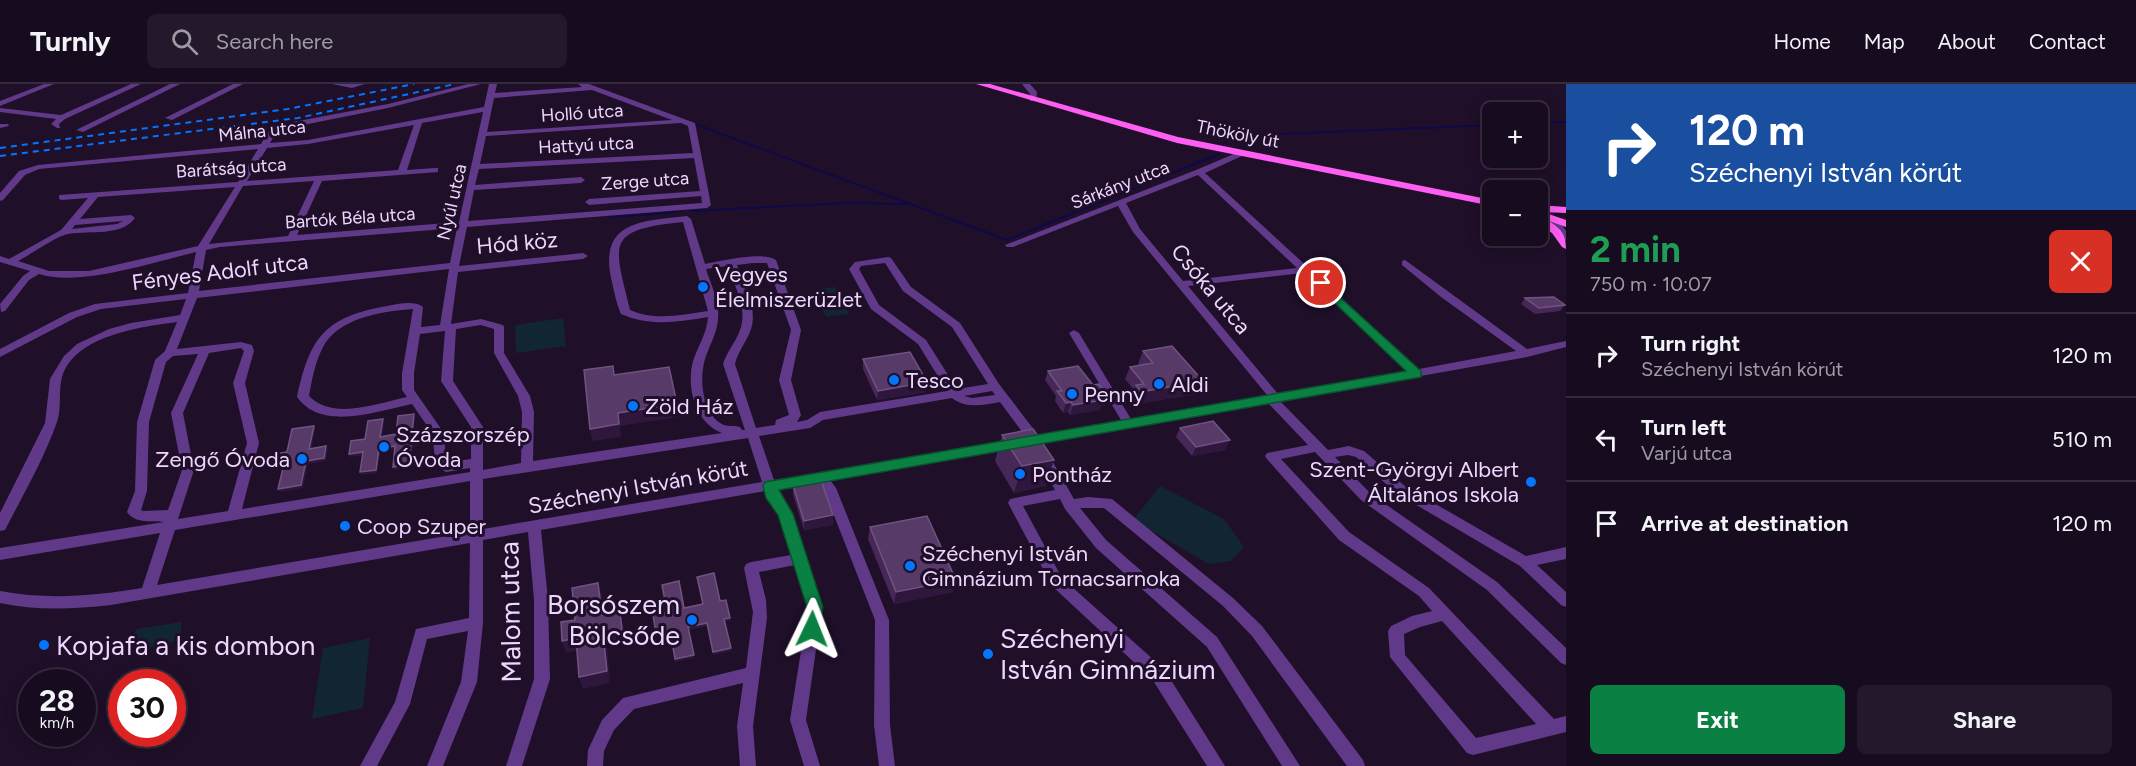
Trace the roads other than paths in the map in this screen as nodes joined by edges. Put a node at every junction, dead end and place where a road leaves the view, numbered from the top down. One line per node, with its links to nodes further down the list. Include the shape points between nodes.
1 (50, 84): 15 (street)
2 (137, 84): 18 (street)
3 (176, 84): 23 (street)
4 (239, 84): 19 (street)
5 (336, 84): 6 (street)
6 (360, 84)
7 (477, 84): 25 (street, via 275,128)
8 (493, 84): 13 (street, Nyúl utca)
9 (582, 84): 12 (street)
10 (980, 84): 14 (main road, Thököly út)
11 (1026, 84): 14 (street, via 1034,94)
12 (593, 88): 13 (street); 21 (street)
13 (490, 96): 16 (street, Nyúl utca)
14 (1033, 99): 26 (main road, Thököly út, via 1177,140)
15 (0, 104)
16 (488, 109): 20 (street, Málna utca); 24 (street, Nyúl utca)
17 (0, 110): 18 (street)
18 (62, 117): 22 (street)
19 (170, 118)
20 (419, 122): 25 (street, Málna utca); 30 (street)
21 (682, 122): 24 (street, Holló utca); 27 (street, via 694,129)
22 (57, 126)
23 (80, 130)
24 (484, 134): 28 (street, Nyúl utca)
25 (265, 147): 34 (street); 39 (street, Málna utca, via 38,167 22,173)
26 (1241, 153): 31 (street, Sárkány utca); 40 (main road, Thököly út)
27 (696, 155): 28 (street, Hattyú utca); 36 (street)
28 (476, 166): 35 (street, Nyúl utca)
29 (435, 170): 30 (street, Barátság utca)
30 (402, 172): 32 (street, Barátság utca)
31 (1199, 172): 42 (street, Sárkány utca); 63 (street)
32 (319, 179): 34 (street, Barátság utca); 53 (street)
33 (581, 180): 35 (street)
34 (241, 184): 37 (street, Barátság utca); 56 (street)
35 (472, 188): 50 (street, Nyúl utca)
36 (704, 193): 41 (street, Zerge utca); 43 (street, Bartók Béla utca, via 707,205)
37 (96, 194): 38 (street, Barátság utca); 49 (street)
38 (62, 197)
39 (0, 198)
40 (1482, 201)
41 (589, 202)
42 (1121, 203): 54 (street, Sárkány utca); 65 (street, Csóka utca, via 1136,230)
43 (692, 208): 48 (street); 50 (street, Bartók Béla utca)
44 (1566, 210): 45 (main road)
45 (1548, 216)
46 (1548, 217): 52 (street)
47 (1548, 218): 55 (main road)
48 (687, 219): 62 (street); 68 (street, via 637,226 618,240 613,252 625,312 637,319 655,321)
49 (74, 222): 51 (street); 51 (street, via 131,218 118,227)
50 (463, 225): 53 (street, Bartók Béla utca); 61 (street, Nyúl utca)
51 (64, 232): 58 (street)
52 (1566, 238)
53 (291, 239): 56 (street, Bartók Béla utca)
54 (1010, 245)
55 (1566, 245)
56 (202, 247): 64 (street, Bartók Béla utca, via 100,272); 66 (street)
57 (583, 256): 61 (street, Hód köz)
58 (5, 260): 64 (street, Bartók Béla utca)
59 (1406, 262): 77 (street)
60 (731, 263): 62 (street); 85 (street, via 747,305 748,320 729,364); 85 (street, via 771,260 796,330 785,380 795,415 793,419)
61 (454, 267): 66 (street, Fényes Adolf utca); 70 (street, Nyúl utca)
62 (701, 267): 68 (street)
63 (1307, 270): 65 (street); 78 (street)
64 (36, 272): 67 (street, via 26,278)
65 (1180, 284): 82 (street, Csóka utca)
66 (193, 295): 69 (street); 76 (street, Fényes Adolf utca, via 86,310)
67 (1, 309)
68 (712, 313): 85 (street, via 697,375 707,419 729,431)
69 (184, 318): 75 (street); 95 (street, via 104,334 75,352 59,373 52,395 52,420)
70 (448, 327): 71 (street); 88 (street, via 481,322 499,327 499,353 524,396 528,412); 89 (street, Nyúl utca, via 447,381 477,428)
71 (415, 331): 83 (street, via 408,373 408,390); 83 (street, via 419,311 413,306 370,312 348,320 321,342 303,397 316,409 336,413)
72 (1074, 333): 84 (street)
73 (1566, 344): 77 (street, Széchenyi István körút)
74 (205, 350): 75 (street); 93 (street, via 241,345 249,351 239,383 253,443); 94 (street, via 177,413 188,470)
75 (170, 353): 94 (street, via 161,360 143,422 141,490 134,512 138,516)
76 (0, 354)
77 (1527, 354): 78 (street, Széchenyi István körút)
78 (1416, 374): 82 (street, Széchenyi István körút)
79 (992, 382): 80 (street); 80 (street, via 956,325 907,290 888,260 858,264 854,269 875,307 922,342); 81 (street)
80 (954, 394): 81 (street, via 972,402); 85 (street, via 820,416 810,424)
81 (1005, 398): 86 (street)
82 (1273, 398): 84 (street, Széchenyi István körút); 87 (street, Csóka utca)
83 (413, 400): 89 (street, via 438,433 440,463)
84 (1128, 423): 86 (street, Széchenyi István körút)
85 (751, 430): 88 (street); 91 (street)
86 (1035, 440): 90 (street, Széchenyi István körút); 92 (street)
87 (1322, 451): 101 (street, via 1349,450 1360,454 1401,490); 105 (street, via 1271,456 1344,536 1424,592); 107 (street, Csóka utca, via 1366,497 1492,586)
88 (527, 468): 89 (street)
89 (476, 469): 93 (street); 97 (street, Malom utca)
90 (821, 477): 91 (street, Széchenyi István körút); 116 (street, via 830,488 882,620 882,725)
91 (770, 486): 96 (street, Széchenyi István körút); 100 (street, via 785,514)
92 (1067, 499): 117 (street, via 1015,502 1057,582 1158,674); 118 (street, via 1101,544 1212,642); 119 (street, via 1107,503 1228,602 1257,631)
93 (233, 516): 94 (street)
94 (172, 520): 99 (street); 102 (street)
95 (0, 526)
96 (534, 526): 97 (street, Széchenyi István körút); 112 (street, Malom utca, via 541,600 542,679)
97 (476, 537): 102 (street, Széchenyi István körút); 106 (street, Malom utca)
98 (1566, 553): 101 (street)
99 (0, 554)
100 (799, 559): 108 (street, via 751,568 760,617); 115 (street, via 815,607 798,720)
101 (1525, 562): 104 (street)
102 (147, 594): 103 (street, Széchenyi István körút, via 47,603)
103 (0, 597)
104 (1566, 601)
105 (1444, 614): 109 (street); 109 (street, via 1396,631 1398,657 1473,747)
106 (476, 623): 110 (street, Malom utca, via 421,634 402,704); 111 (street, Malom utca, via 469,682)
107 (1566, 658)
108 (752, 674): 113 (street, via 629,703 609,725 596,750); 114 (street, via 744,713)
109 (1558, 726)
110 (368, 766)
111 (435, 766)
112 (514, 766)
113 (596, 766)
114 (748, 766)
115 (812, 766)
116 (887, 766)
117 (1217, 766)
118 (1292, 766)
119 (1356, 766)

